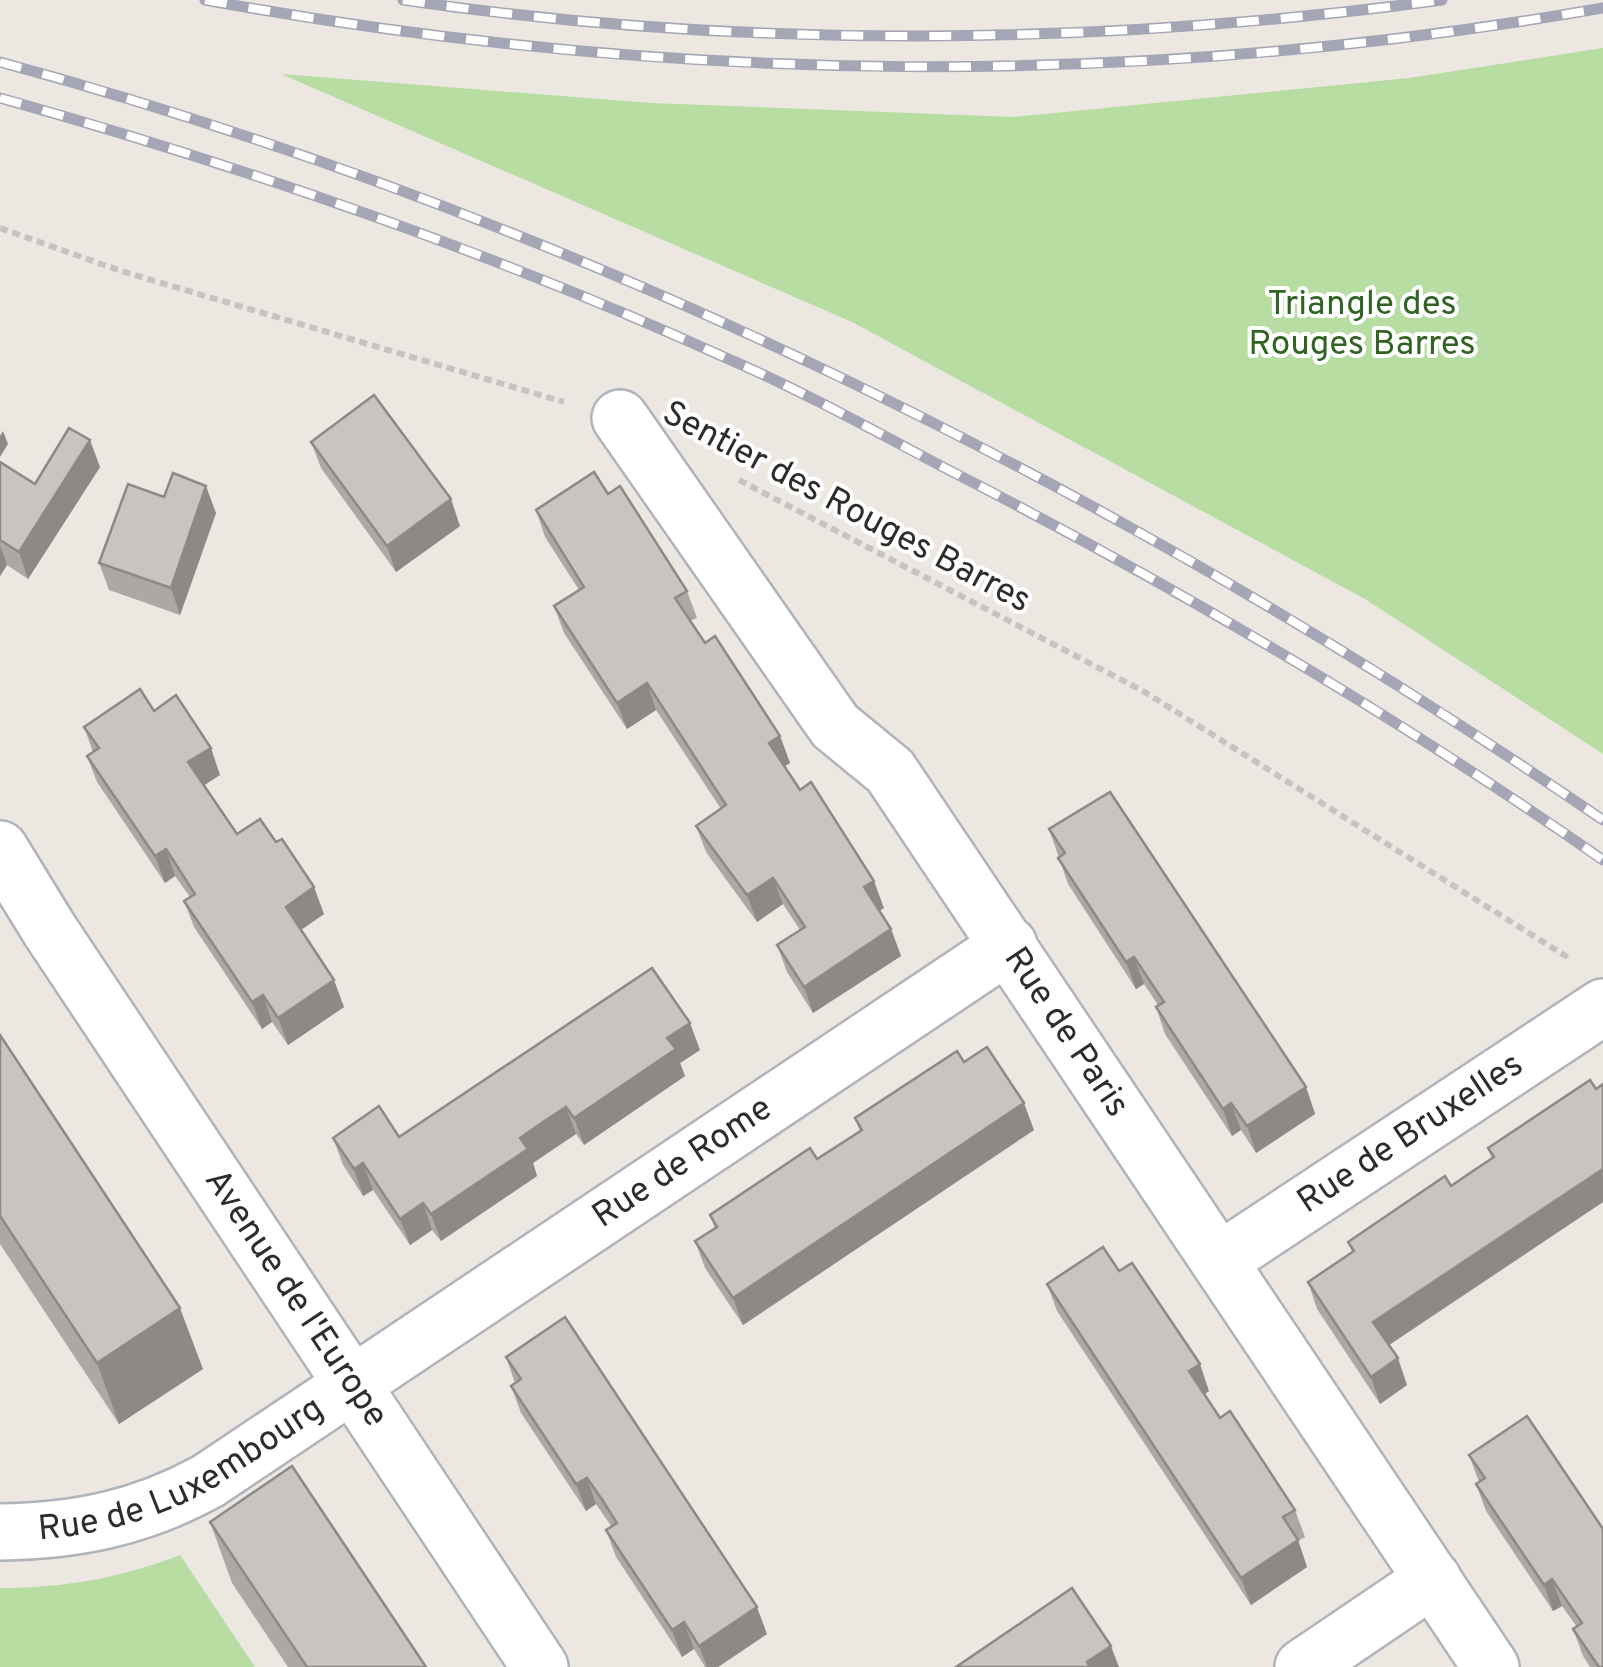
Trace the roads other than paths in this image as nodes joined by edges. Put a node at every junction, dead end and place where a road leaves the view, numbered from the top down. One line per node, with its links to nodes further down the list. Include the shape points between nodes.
1 (620, 418): 5 (street, Rue de Paris, via 835,726 890,771)
2 (0, 849): 4 (street, Avenue de l'Europe)
3 (0, 867): 4 (street, Avenue de l'Europe)
4 (49, 929): 8 (street, Avenue de l'Europe)
5 (1009, 945): 7 (street, Rue de Paris); 8 (street, Rue de Rome)
6 (1595, 988): 7 (street, Rue de Bruxelles)
7 (1220, 1261): 10 (street, Rue de Paris)
8 (356, 1385): 9 (street, Rue de Luxembourg, via 170,1502 84,1527); 11 (street, Avenue de l'Europe)
9 (0, 1532)
10 (1432, 1580): 12 (street); 13 (street, Rue de Paris)
11 (540, 1667)
12 (1302, 1667)
13 (1491, 1667)

